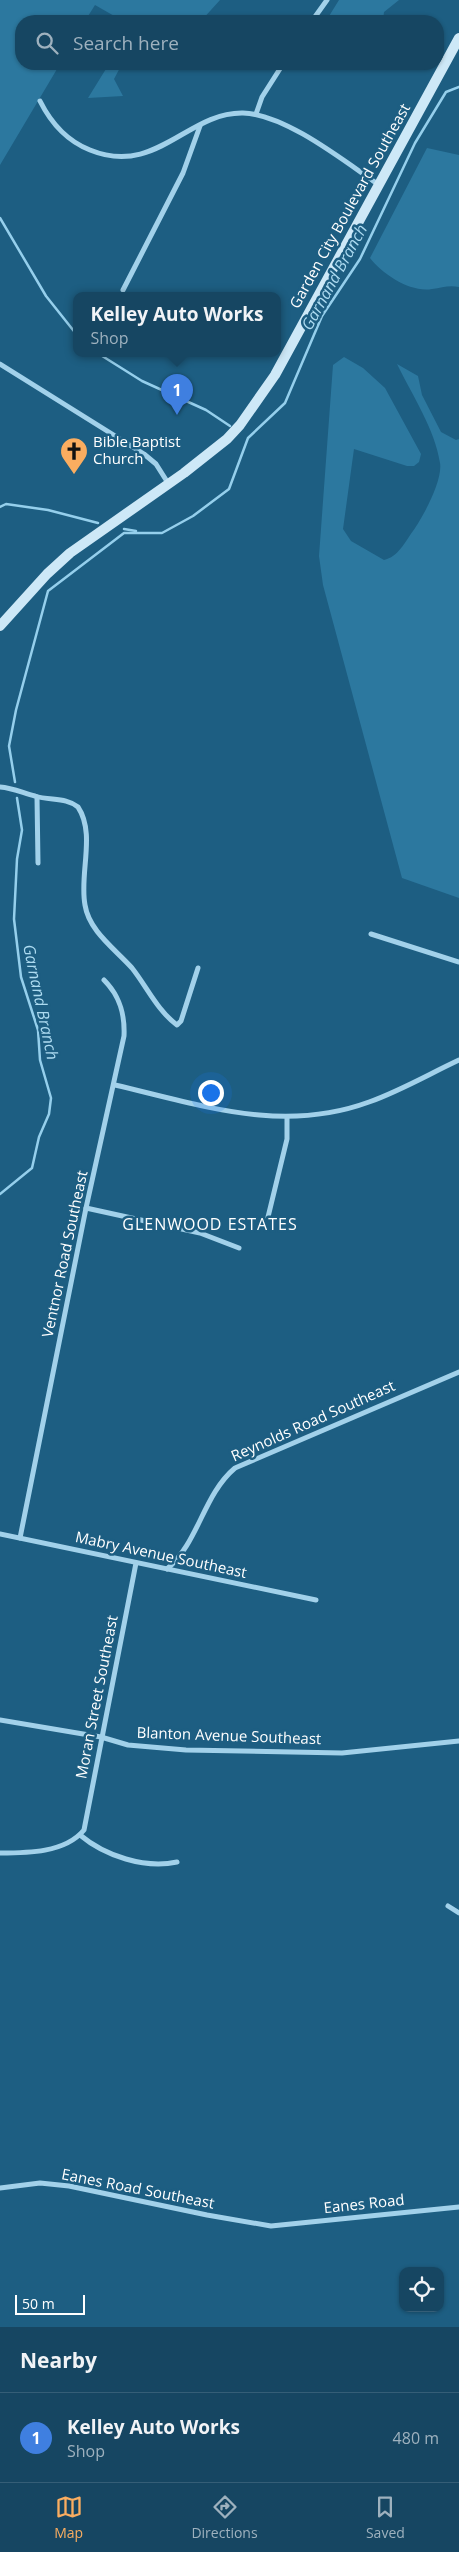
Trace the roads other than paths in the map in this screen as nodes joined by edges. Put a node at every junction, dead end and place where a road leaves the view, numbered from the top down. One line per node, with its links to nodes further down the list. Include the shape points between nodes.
1 (327, 0): 2 (street)
2 (316, 15)
3 (459, 38): 4 (street, Garden City Boulevard Southeast)
4 (444, 66)
5 (279, 70): 8 (street, via 262,97)
6 (442, 70): 10 (street, Garden City Boulevard Southeast)
7 (40, 101): 9 (street, via 52,123 71,140 83,148 109,156 147,153)
8 (256, 114): 9 (street, via 225,115); 10 (street, via 280,122)
9 (200, 126): 11 (street, via 183,173)
10 (379, 185): 13 (street, Garden City Boulevard Southeast, via 275,375 254,407 227,439)
11 (124, 290)
12 (0, 364): 13 (street, via 144,454 156,464)
13 (168, 483): 14 (street, Garden City Boulevard Southeast, via 70,553)
14 (0, 626)
15 (0, 787): 16 (street)
16 (37, 797): 17 (street); 20 (street, via 73,803 82,813 86,843 83,892 90,919 176,1025 181,1022)
17 (38, 863)
18 (371, 934): 19 (street)
19 (459, 962)
20 (198, 968)
21 (104, 980): 23 (street, Ventnor Road Southeast, via 117,995 124,1023)
22 (459, 1060): 24 (street, via 368,1102 338,1111)
23 (115, 1084): 24 (street, via 222,1110); 25 (street, Ventnor Road Southeast)
24 (287, 1118): 26 (street, via 287,1139)
25 (86, 1208): 27 (street, via 200,1233); 30 (street, Ventnor Road Southeast)
26 (268, 1217)
27 (239, 1248)
28 (459, 1372): 32 (street, Reynolds Road Southeast, via 235,1468 218,1485 184,1552)
29 (0, 1534): 30 (street, Mabry Avenue Southeast)
30 (20, 1538): 31 (street, Mabry Avenue Southeast)
31 (136, 1563): 32 (street, Mabry Avenue Southeast); 35 (street, Moran Street Southeast)
32 (167, 1569): 33 (street, Mabry Avenue Southeast)
33 (316, 1600)
34 (0, 1720): 35 (street, Blanton Avenue Southeast)
35 (101, 1737): 36 (street, Blanton Avenue Southeast, via 149,1748 342,1753); 37 (street, Moran Street Southeast, via 87,1824)
36 (459, 1741)
37 (80, 1835): 38 (street, via 50,1849); 39 (street, via 97,1847 145,1863 164,1865)
38 (0, 1853)
39 (177, 1862)
40 (448, 1906): 41 (street)
41 (459, 1913)
42 (0, 2188): 44 (street, Eanes Road Southeast, via 40,2183 69,2186 207,2216)
43 (459, 2207): 44 (street, Eanes Road)
44 (271, 2226)

